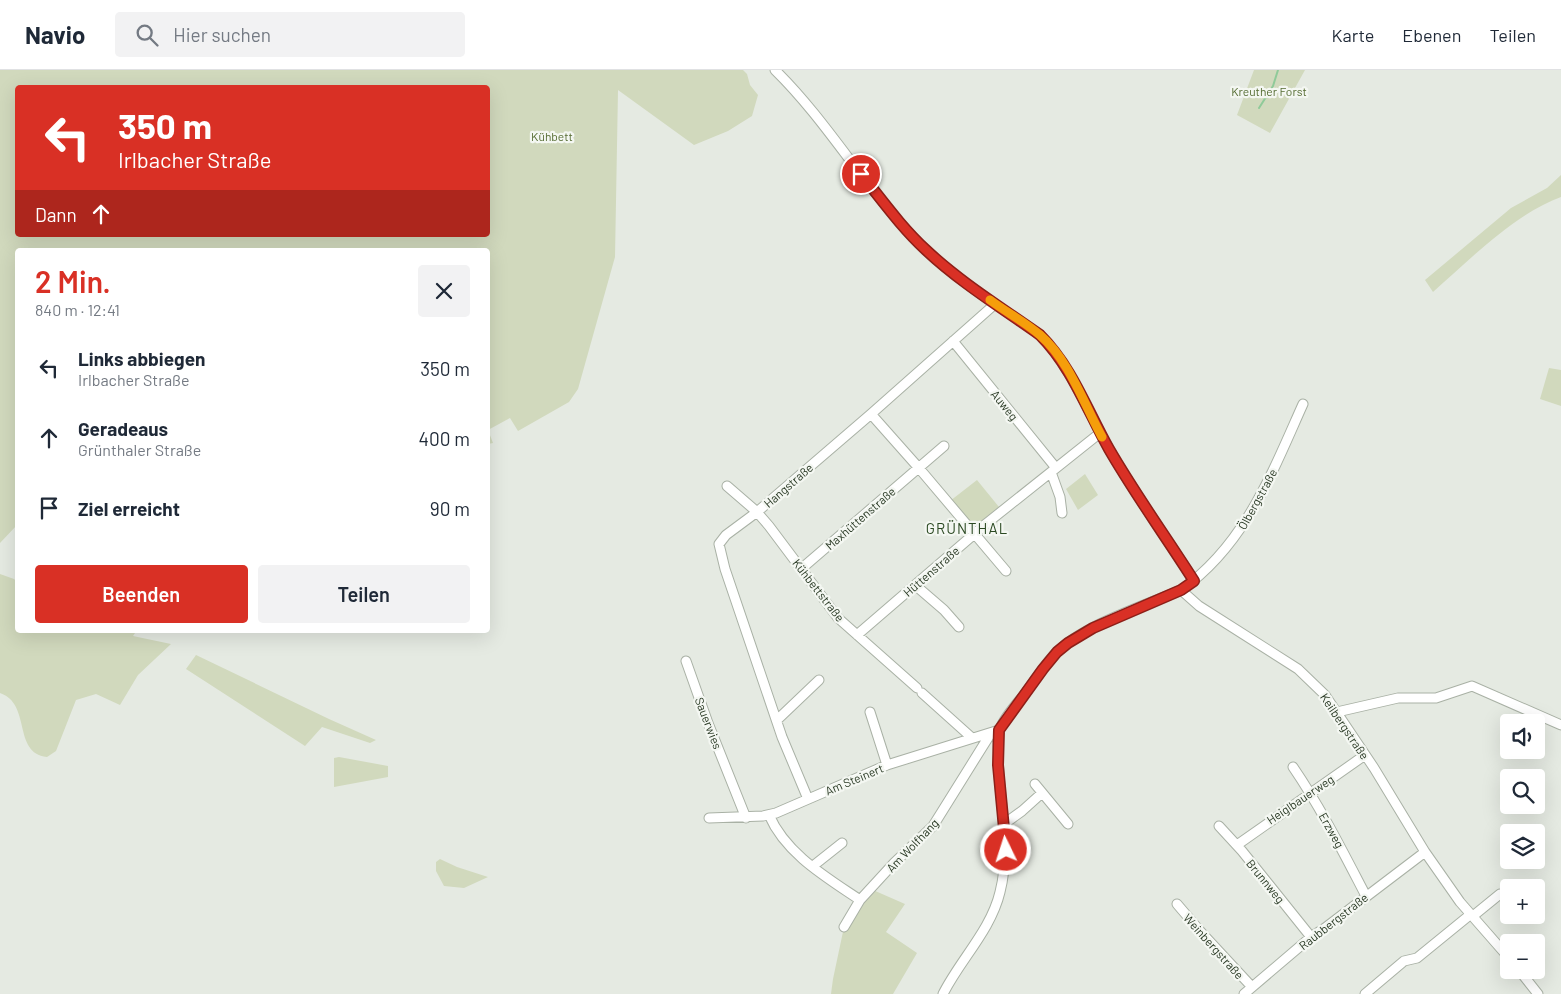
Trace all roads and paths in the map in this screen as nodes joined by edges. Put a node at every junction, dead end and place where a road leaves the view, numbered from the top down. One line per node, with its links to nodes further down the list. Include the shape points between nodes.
1 (775, 70): 2 (street, via 806,102 886,207 927,251)
2 (995, 304): 3 (street, Hangstraße); 6 (street, via 1051,346)
3 (953, 341): 5 (street, Hangstraße); 9 (street, Auweg)
4 (1303, 404): 16 (street, Ölbergstraße, via 1246,522 1230,545)
5 (871, 414): 8 (street); 11 (street, Hangstraße)
6 (1100, 433): 9 (street, Hüttenstraße); 16 (street)
7 (944, 446): 8 (street, Maxhüttenstraße)
8 (918, 467): 13 (street); 14 (street, Maxhüttenstraße)
9 (1054, 470): 12 (street, Auweg); 13 (street, Hüttenstraße)
10 (727, 486): 11 (street, Kühbettstraße)
11 (757, 512): 14 (street, Kühbettstraße); 25 (street, Hangstraße, via 719,544 724,569)
12 (1062, 513)
13 (975, 534): 15 (street); 17 (street, Hüttenstraße)
14 (801, 570): 20 (street, Kühbettstraße, via 838,618)
15 (1006, 572)
16 (1194, 581): 18 (street)
17 (915, 586): 19 (street); 20 (street, Hüttenstraße)
18 (1181, 590): 24 (street, Keilbergstraße, via 1199,606 1298,668); 27 (street, Am Wolfhang, via 1093,628 1068,643 1057,652)
19 (959, 627)
20 (857, 635): 28 (street, Kühbettstraße)
21 (686, 661): 38 (street, Sauerwies)
22 (819, 680): 25 (street)
23 (870, 712): 30 (street)
24 (1337, 712): 26 (street, via 1398,698 1436,698 1472,686); 29 (street, Keilbergstraße)
25 (777, 720): 35 (street, Hangstraße)
26 (1561, 724)
27 (995, 731): 28 (street, Am Steinert); 39 (street); 48 (street, Am Wolfhang, via 933,826)
28 (971, 737): 30 (street, Am Steinert)
29 (1365, 755): 33 (street, Heiglbauerweg); 44 (street, Keilbergstraße)
30 (887, 765): 35 (street, Am Steinert)
31 (1293, 767): 33 (street, Erzweg)
32 (1035, 784): 34 (street)
33 (1310, 792): 43 (street, Heiglbauerweg); 47 (street, Erzweg)
34 (1042, 793): 39 (street); 40 (street)
35 (808, 799): 36 (street, Am Steinert)
36 (769, 815): 38 (street, Am Steinert); 45 (street, via 784,840)
37 (709, 818): 38 (street, Am Steinert)
38 (746, 818)
39 (1004, 824): 56 (street, via 1006,850 1000,892 980,935)
40 (1068, 824)
41 (1219, 826): 43 (street, Brunnweg)
42 (842, 843): 45 (street)
43 (1236, 845): 52 (street, Brunnweg)
44 (1425, 852): 47 (street, Raubbergstraße); 50 (street, Keilbergstraße)
45 (812, 866): 48 (street)
46 (1500, 894): 50 (street)
47 (1366, 896): 52 (street, Raubbergstraße)
48 (860, 900): 51 (street, Am Wolfhang)
49 (1177, 904): 55 (street, Weinbergstraße)
50 (1472, 915): 53 (street, Keilbergstraße); 58 (street, via 1417,958 1404,961)
51 (844, 927)
52 (1311, 937): 55 (street, Raubbergstraße)
53 (1500, 948)
54 (1526, 979): 59 (street)
55 (1252, 987): 57 (street, Raubbergstraße)
56 (942, 994)
57 (1244, 994)
58 (1365, 994)
59 (1538, 994)

